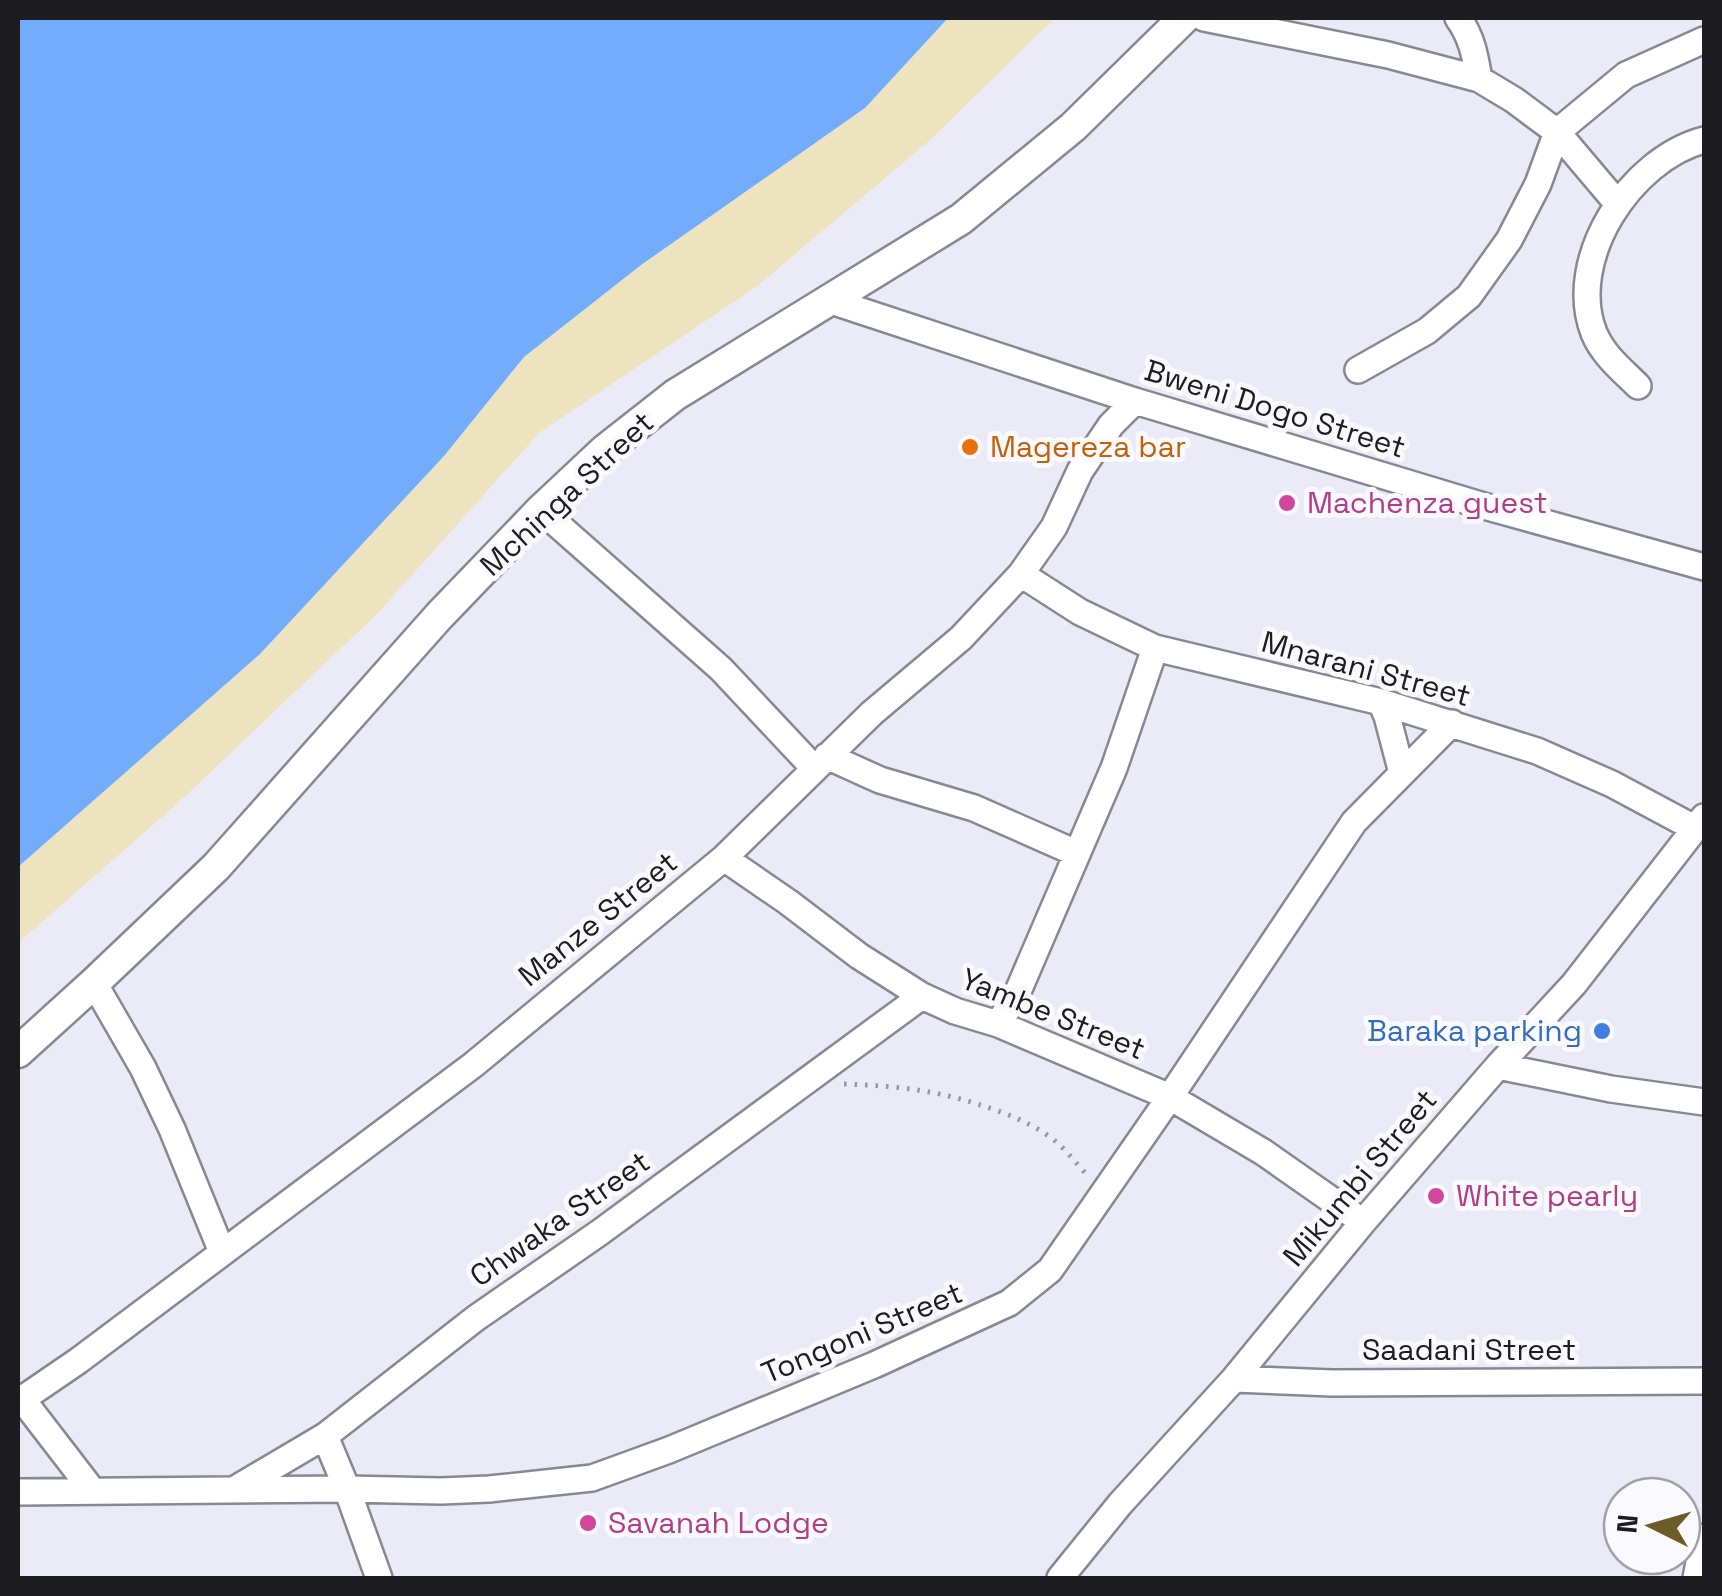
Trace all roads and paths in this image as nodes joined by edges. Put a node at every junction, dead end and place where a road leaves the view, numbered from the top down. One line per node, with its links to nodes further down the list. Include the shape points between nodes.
1 (1184, 18): 9 (main road, Mchinga Street, via 1073,126 961,219)
2 (1204, 18): 5 (street)
3 (1458, 18): 5 (street)
4 (1704, 40): 6 (street, via 1626,75)
5 (1480, 79): 6 (street)
6 (1558, 132): 8 (street); 10 (street, via 1509,240 1469,296 1427,331)
7 (1704, 140): 8 (street, via 1651,169)
8 (1617, 203): 11 (street, via 1591,266 1588,300 1604,352)
9 (831, 301): 12 (street, Bweni Dogo Street); 13 (main road, Mchinga Street, via 676,394)
10 (1358, 370)
11 (1638, 386)
12 (1135, 401): 14 (street, Bweni Dogo Street); 15 (street, Manze Street, via 1080,472 1054,527)
13 (541, 510): 19 (street); 24 (main road, Mchinga Street, via 216,867)
14 (1704, 567)
15 (1021, 574): 16 (street, Mnarani Street); 19 (street, Manze Street, via 961,638)
16 (1155, 648): 17 (street, Mnarani Street); 22 (street)
17 (1381, 702): 18 (street, Mnarani Street); 20 (street)
18 (1452, 723): 20 (street, Tongoni Street); 21 (street, Mnarani Street, via 1537,751)
19 (821, 762): 22 (street, via 974,808); 23 (street, Manze Street)
20 (1402, 773): 30 (street, Tongoni Street, via 1354,822)
21 (1700, 823): 28 (street, Mikumbi Street, via 1574,984)
22 (1076, 853): 26 (street)
23 (724, 858): 25 (street, Yambe Street); 34 (street, Manze Street, via 473,1064)
24 (94, 984): 27 (main road, Mchinga Street); 34 (street, via 172,1128)
25 (922, 996): 26 (street, Yambe Street); 29 (street, Chwaka Street)
26 (998, 1024): 30 (street, Yambe Street)
27 (18, 1052)
28 (1498, 1066): 31 (street); 33 (street, Mikumbi Street)
29 (806, 1082): 32 (path, via 899,1086 992,1109 1056,1141); 38 (street, Chwaka Street)
30 (1170, 1097): 32 (street, Tongoni Street); 33 (street, Yambe Street)
31 (1704, 1102)
32 (1104, 1193): 39 (street, Tongoni Street, via 1050,1270 1009,1303 669,1450 592,1478 441,1491)
33 (1363, 1222): 35 (street, Mikumbi Street)
34 (222, 1252): 37 (street, Manze Street)
35 (1234, 1379): 36 (street, Saadani Street); 45 (street, Mikumbi Street)
36 (1704, 1381)
37 (20, 1400): 40 (street)
38 (325, 1436): 39 (street); 41 (street, Chwaka Street)
39 (347, 1488): 41 (street, Tongoni Street); 44 (street)
40 (92, 1490): 41 (street, Tongoni Street); 42 (street, Tongoni Street)
41 (233, 1490)
42 (18, 1492)
43 (1704, 1538): 46 (street)
44 (379, 1578)
45 (1060, 1578)
46 (1696, 1578)

